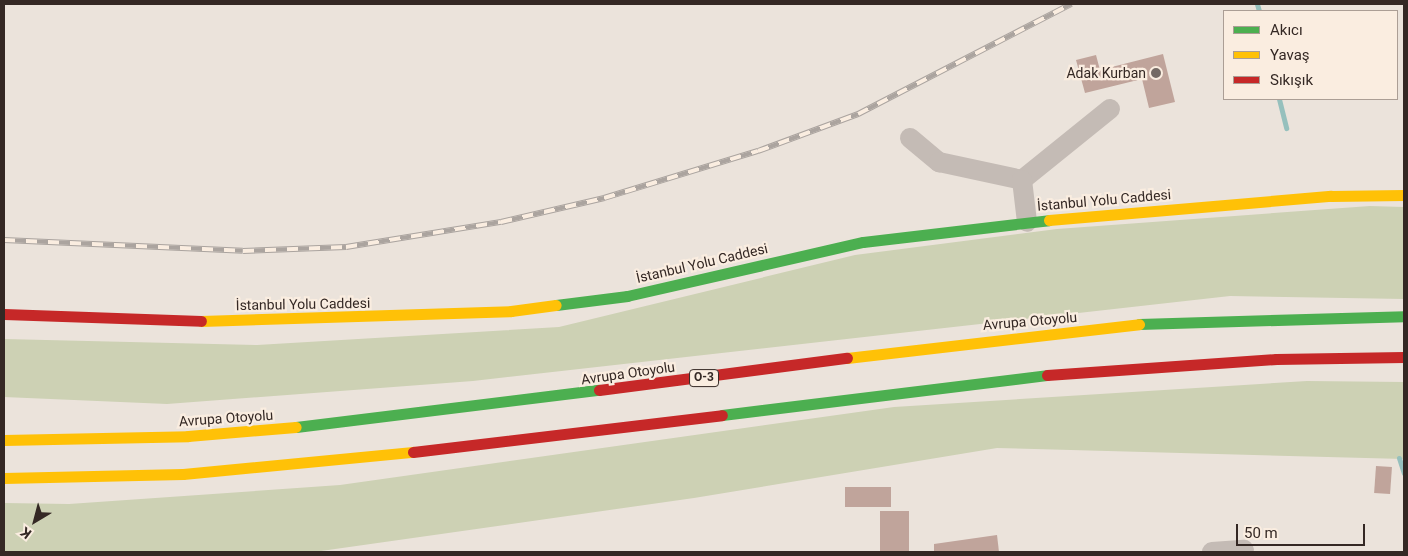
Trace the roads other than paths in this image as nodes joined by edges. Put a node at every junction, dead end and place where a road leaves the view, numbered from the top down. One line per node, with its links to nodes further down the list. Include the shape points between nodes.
1 (1110, 109): 3 (street)
2 (910, 138): 3 (street, via 939,162)
3 (1022, 180): 5 (street)
4 (1404, 195): 5 (main road, İstanbul Yolu Caddesi, via 1331,196)
5 (1027, 222): 6 (main road, İstanbul Yolu Caddesi, via 863,242 627,296 512,311 176,322)
6 (4, 314)
7 (1404, 316): 9 (main road, Avrupa Otoyolu / O-3, via 1159,322 936,346 336,424 188,436)
8 (1404, 357): 10 (main road, via 1266,360 1070,372 898,390 377,458 183,474)
9 (4, 440)
10 (4, 478)
11 (1244, 550): 12 (street)
12 (1212, 552)

